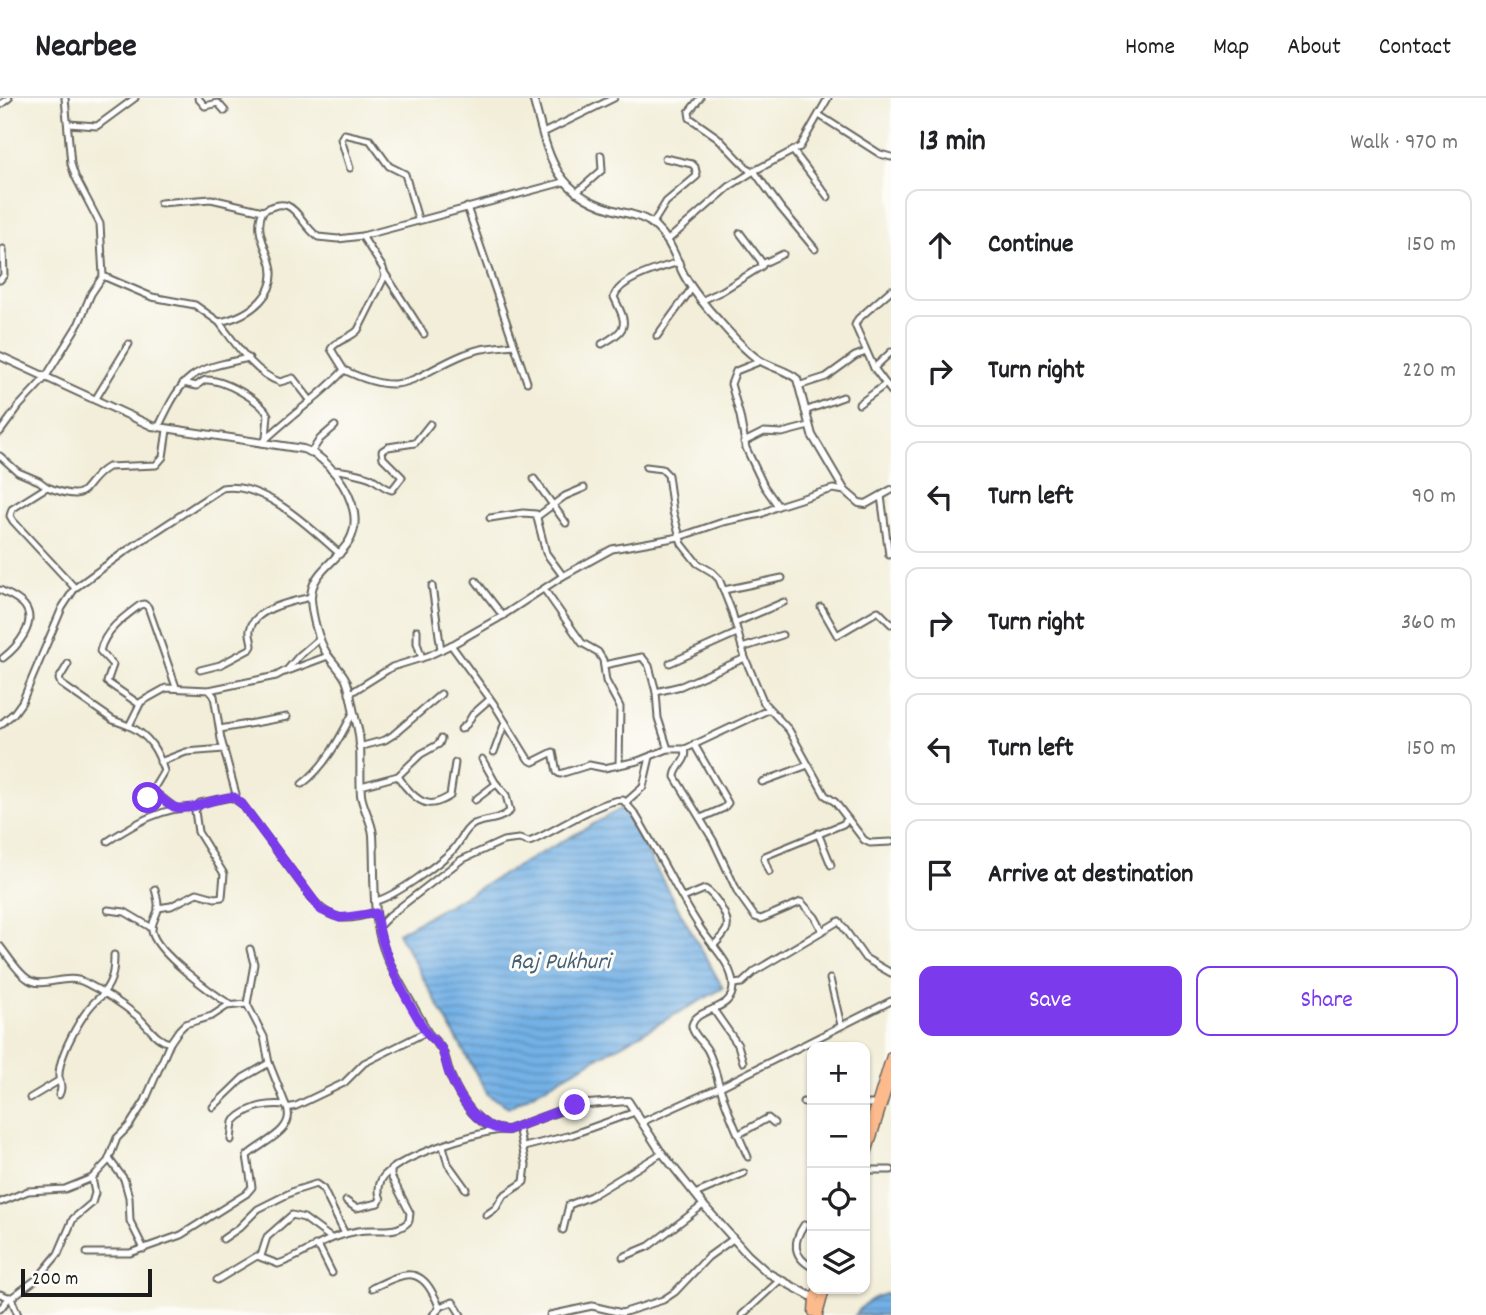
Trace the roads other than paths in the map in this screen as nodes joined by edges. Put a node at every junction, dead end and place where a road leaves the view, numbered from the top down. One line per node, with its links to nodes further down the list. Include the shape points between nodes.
1 (9, 98): 10 (street)
2 (65, 98): 13 (street)
3 (135, 98): 13 (street, via 97,126)
4 (198, 98): 11 (street, via 205,106 218,103)
5 (533, 98): 14 (street)
6 (614, 98): 9 (street)
7 (700, 98): 20 (street, via 689,112 690,118)
8 (828, 98): 12 (street)
9 (607, 100): 14 (street)
10 (0, 104)
11 (225, 111)
12 (819, 116): 15 (street, via 803,145); 17 (street, via 880,155)
13 (68, 124): 38 (street, via 71,164 100,224)
14 (543, 133): 21 (street)
15 (793, 151): 20 (street); 23 (street)
16 (601, 155): 22 (street, via 602,170)
17 (891, 157)
18 (665, 158): 28 (street, via 692,164 697,176 666,202)
19 (350, 168): 27 (street, via 341,139 344,134 370,140 389,166 405,174)
20 (752, 172): 31 (street); 33 (street)
21 (564, 182): 22 (street); 25 (street)
22 (576, 193): 28 (street)
23 (828, 197)
24 (160, 203): 26 (street, via 211,199)
25 (467, 207): 27 (street); 48 (street)
26 (263, 211): 30 (street, via 285,203 318,237); 43 (street, via 260,236 269,259 268,292 244,314)
27 (418, 219): 30 (street)
28 (653, 223): 31 (street)
29 (740, 233): 36 (street)
30 (362, 236): 37 (street)
31 (669, 239): 35 (street)
32 (3, 249): 39 (street)
33 (815, 249)
34 (783, 254): 36 (street)
35 (679, 262): 40 (street); 47 (street, via 636,277 615,292 624,325 618,335)
36 (762, 264): 42 (street)
37 (384, 272): 44 (street); 55 (street, via 358,330 332,346)
38 (103, 276): 43 (street, via 152,297 195,305); 56 (street)
39 (0, 280)
40 (692, 288): 42 (street); 45 (street)
41 (891, 290): 49 (street, via 856,322)
42 (703, 302): 53 (street)
43 (219, 322): 52 (street)
44 (424, 334)
45 (657, 336)
46 (129, 344): 62 (street)
47 (602, 344)
48 (514, 345): 55 (street, via 467,353 403,384 376,383); 57 (street)
49 (866, 352): 54 (street); 59 (street, via 826,377)
50 (891, 352): 54 (street)
51 (1, 358): 56 (street)
52 (249, 358): 58 (street, via 214,365); 63 (street, via 277,382 293,378)
53 (761, 361): 59 (street, via 792,374); 73 (street, via 736,371 731,378)
54 (874, 368): 60 (street)
55 (344, 370): 63 (street)
56 (45, 377): 62 (street); 71 (street)
57 (527, 382)
58 (183, 383): 69 (street); 72 (street, via 197,386 208,380 252,397 268,415)
59 (801, 385): 65 (street)
60 (889, 388): 64 (street)
61 (844, 397): 65 (street)
62 (95, 400): 69 (street)
63 (311, 401): 72 (street)
64 (859, 404)
65 (805, 411): 68 (street)
66 (430, 424): 77 (street, via 415,443 383,451 383,458 402,478 392,490 367,477)
67 (335, 426): 74 (street)
68 (809, 426): 73 (street, via 764,432); 82 (street)
69 (158, 428): 70 (street)
70 (167, 430): 72 (street); 79 (street, via 163,457 156,465 108,467 76,495)
71 (0, 432)
72 (265, 440): 74 (street)
73 (744, 442): 85 (street)
74 (312, 451): 77 (street)
75 (0, 457): 79 (street)
76 (646, 467): 89 (street, via 662,469 668,475)
77 (331, 470): 91 (street, via 347,492 354,513 352,539)
78 (534, 479): 84 (street)
79 (47, 487): 96 (street, via 12,509 10,516)
80 (584, 488): 84 (street)
81 (891, 490): 83 (street)
82 (845, 491): 83 (street, via 866,504); 85 (street, via 833,489)
83 (881, 496): 90 (street)
84 (552, 505): 86 (street); 88 (street)
85 (778, 506): 89 (street)
86 (537, 516): 87 (street, via 523,513); 92 (street, via 546,553)
87 (491, 518)
88 (566, 523)
89 (678, 537): 92 (street, via 612,549); 99 (street, via 697,563 716,575)
90 (889, 555)
91 (338, 556): 96 (street, via 271,501 234,486 209,494); 100 (street, via 313,585)
92 (563, 576): 97 (street)
93 (782, 578): 99 (street)
94 (476, 580): 103 (street)
95 (432, 586): 112 (street)
96 (75, 588): 133 (street, via 62,608 23,702)
97 (544, 589): 103 (street); 119 (street, via 582,643 598,652)
98 (0, 590): 114 (street, via 24,604 28,617 20,644)
99 (724, 590): 104 (street)
100 (311, 597): 109 (street); 120 (street, via 266,612 251,626 250,649)
101 (784, 603): 104 (street)
102 (821, 607): 105 (street, via 837,635 878,611)
103 (503, 616): 110 (street)
104 (735, 623): 107 (street)
105 (891, 624)
106 (417, 630): 115 (street)
107 (737, 633): 111 (street); 117 (street)
108 (782, 635): 111 (street)
109 (320, 638): 113 (street); 121 (street)
110 (451, 645): 112 (street); 127 (street)
111 (742, 648): 116 (street)
112 (441, 650): 115 (street)
113 (328, 656): 121 (street); 125 (street)
114 (3, 658)
115 (422, 658): 125 (street, via 392,667)
116 (746, 658): 124 (street); 129 (street)
117 (670, 663)
118 (68, 664): 134 (street, via 59,679 61,684 113,720)
119 (604, 665): 124 (street, via 642,657); 148 (street, via 606,681 620,707)
120 (200, 670)
121 (285, 672): 123 (street)
122 (176, 687): 123 (street); 128 (street); 128 (street, via 148,607 140,605 114,626 100,651 113,665 107,682)
123 (209, 690): 135 (street)
124 (656, 692): 141 (street)
125 (349, 694): 130 (street)
126 (441, 694): 139 (street, via 386,740)
127 (491, 699): 132 (street); 136 (street)
128 (139, 705): 134 (street)
129 (768, 710): 138 (street); 149 (street, via 789,730)
130 (353, 713): 139 (street); 152 (street, via 328,756)
131 (287, 717): 135 (street)
132 (506, 721): 143 (street); 148 (street, via 528,760 553,752 559,774 589,765)
133 (0, 725)
134 (130, 726): 146 (street, via 150,740)
135 (219, 729): 140 (street)
136 (461, 729)
137 (441, 740): 150 (street)
138 (694, 744): 142 (street); 162 (street, via 728,803)
139 (359, 747): 154 (street)
140 (224, 749): 146 (street, via 186,752); 156 (street, via 236,786)
141 (668, 749): 142 (street); 144 (street)
142 (685, 749): 162 (street, via 675,777)
143 (494, 752)
144 (650, 757): 148 (street); 159 (street, via 643,787)
145 (482, 759): 153 (street)
146 (160, 762): 155 (street, via 164,774)
147 (455, 764): 150 (street, via 450,796 432,803 405,787)
148 (619, 765)
149 (808, 765): 151 (street); 163 (street, via 825,795)
150 (398, 776): 154 (street)
151 (762, 782)
152 (302, 784)
153 (496, 784): 158 (street); 171 (street, via 509,800 510,811 474,824 454,849 414,880 384,900)
154 (361, 786): 171 (street, via 373,835)
155 (152, 790): 157 (street, via 148,798); 161 (street)
156 (234, 797): 160 (street); 174 (street, via 321,910 340,918)
157 (140, 800)
158 (475, 800)
159 (626, 802): 170 (street); 175 (street, via 615,800 529,842 503,841 468,856)
160 (196, 807): 161 (street); 172 (street, via 198,832 224,874 223,894 219,898 197,893)
161 (175, 808): 165 (street, via 138,822)
162 (701, 818): 177 (street, via 755,917 761,919 801,902)
163 (848, 819): 164 (street); 166 (street, via 867,842)
164 (818, 833): 167 (street); 168 (street, via 765,856)
165 (108, 841)
166 (891, 842)
167 (831, 865)
168 (769, 872)
169 (155, 889): 172 (street)
170 (683, 898): 179 (street); 179 (street, via 705,889 712,894 727,923)
171 (374, 901): 174 (street)
172 (158, 908): 176 (street)
173 (108, 910): 176 (street, via 125,912)
174 (375, 912): 175 (street)
175 (378, 927): 191 (street, via 389,961)
176 (152, 928): 188 (street, via 171,957)
177 (822, 930): 182 (street, via 841,922 865,958); 184 (street, via 742,983)
178 (0, 946): 185 (street, via 31,981 75,978)
179 (713, 946): 184 (street)
180 (250, 949): 187 (street, via 254,964)
181 (114, 956): 185 (street, via 114,973)
182 (891, 973)
183 (830, 979): 190 (street)
184 (733, 984): 189 (street, via 730,997)
185 (104, 993): 192 (street); 197 (street, via 92,1002 72,1034)
186 (891, 1000): 190 (street)
187 (247, 1004): 188 (street); 195 (street, via 264,1037)
188 (231, 1005): 192 (street, via 185,1024)
189 (713, 1009): 194 (street, via 738,1045); 198 (street, via 692,1025 708,1051)
190 (841, 1025): 198 (street)
191 (426, 1032): 206 (street, via 364,1063 344,1083); 212 (street, via 442,1050 467,1106 484,1123)
192 (170, 1043): 220 (street, via 153,1087 117,1138)
193 (891, 1056): 204 (main road)
194 (743, 1062)
195 (269, 1063): 205 (street, via 243,1078); 206 (street)
196 (891, 1076): 215 (main road)
197 (60, 1080): 199 (street); 200 (street)
198 (720, 1087): 208 (street); 213 (street)
199 (59, 1095)
200 (30, 1098)
201 (803, 1102): 202 (street)
202 (807, 1102)
203 (870, 1104): 204 (street)
204 (876, 1104): 210 (main road)
205 (213, 1107)
206 (287, 1107): 214 (street, via 267,1105 243,1112 233,1122); 239 (street, via 284,1128 247,1156 251,1189 190,1231)
207 (635, 1112): 208 (street); 211 (street, via 628,1101 575,1105); 217 (street)
208 (642, 1122): 218 (street)
209 (774, 1123): 213 (street, via 768,1118)
210 (870, 1124)
211 (518, 1126): 212 (street); 217 (street)
212 (500, 1130): 216 (street)
213 (739, 1134): 219 (street)
214 (231, 1140)
215 (870, 1144)
216 (443, 1146): 221 (street); 226 (street, via 447,1164)
217 (524, 1147): 231 (street, via 524,1182)
218 (662, 1153): 227 (street); 233 (street, via 569,1205)
219 (748, 1157)
220 (109, 1159): 225 (street); 239 (street, via 124,1179 130,1221)
221 (391, 1170): 228 (street, via 383,1176 378,1203 356,1208); 234 (street, via 410,1213 409,1221 398,1229)
222 (870, 1170): 223 (street)
223 (891, 1170)
224 (744, 1173): 227 (street)
225 (92, 1178): 229 (street, via 65,1189 21,1193); 251 (street, via 94,1198 73,1219 58,1254 38,1278)
226 (466, 1189)
227 (695, 1194): 230 (street)
228 (346, 1201)
229 (1, 1202)
230 (703, 1205): 237 (street); 242 (street, via 649,1247)
231 (485, 1215)
232 (804, 1224): 243 (street, via 795,1244)
233 (563, 1230)
234 (345, 1234): 235 (street); 236 (street, via 323,1189 316,1184 258,1209)
235 (331, 1238): 238 (street); 241 (street, via 299,1215 292,1215 267,1237)
236 (223, 1239)
237 (733, 1239): 246 (street); 258 (street, via 663,1300 622,1313 592,1307)
238 (315, 1245): 241 (street, via 278,1264); 244 (street)
239 (144, 1249): 240 (street)
240 (87, 1253)
241 (261, 1256): 245 (street)
242 (623, 1257)
243 (807, 1264)
244 (332, 1273)
245 (217, 1280)
246 (780, 1280): 252 (street); 259 (street)
247 (372, 1288): 253 (street, via 402,1276 419,1276)
248 (0, 1294): 251 (street)
249 (816, 1294): 252 (main road)
250 (823, 1294): 260 (main road)
251 (10, 1297): 254 (street); 255 (street)
252 (814, 1298): 260 (main road)
253 (439, 1308): 256 (street); 257 (street, via 453,1302)
254 (0, 1309)
255 (18, 1315)
256 (433, 1315)
257 (461, 1315)
258 (550, 1315)
259 (742, 1315)
260 (815, 1315)

